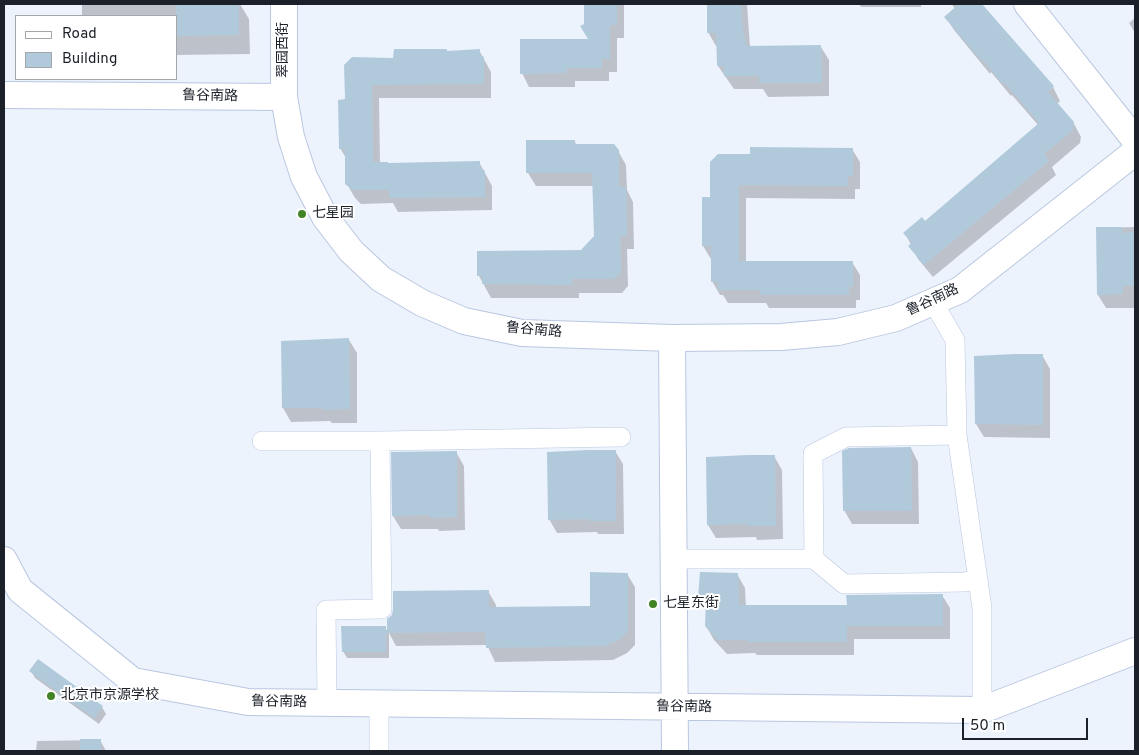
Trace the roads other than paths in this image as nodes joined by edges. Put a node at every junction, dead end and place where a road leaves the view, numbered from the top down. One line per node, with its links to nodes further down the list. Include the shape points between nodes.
1 (284, 4): 4 (street, 翠园西街)
2 (1027, 4): 5 (street)
3 (4, 95): 4 (street, 鲁谷南路)
4 (284, 97): 8 (street, 鲁谷南路, via 291,138 304,177 325,217 351,251 381,279 422,303 464,321 522,333)
5 (1135, 140)
6 (1135, 152): 7 (street, 鲁谷南路, via 960,290)
7 (933, 302): 8 (street, 鲁谷南路, via 896,318 838,332 781,337); 9 (street, via 955,340)
8 (672, 338): 14 (street)
9 (957, 435): 13 (street, via 846,437 813,454); 16 (street)
10 (621, 437): 12 (street)
11 (262, 441): 12 (street)
12 (380, 441): 18 (street, via 382,609 326,610)
13 (814, 558): 14 (street); 16 (street, via 844,584 965,582)
14 (674, 559): 20 (street)
15 (4, 560): 18 (street, 鲁谷南路, via 20,590 133,681 248,702)
16 (978, 579): 21 (street, via 982,608)
17 (1135, 651): 21 (street, 鲁谷南路)
18 (327, 704): 19 (street, 鲁谷南路)
19 (379, 704): 20 (street, 鲁谷南路); 22 (street)
20 (675, 708): 21 (street, 鲁谷南路); 23 (street)
21 (982, 710)
22 (379, 751)
23 (675, 751)

